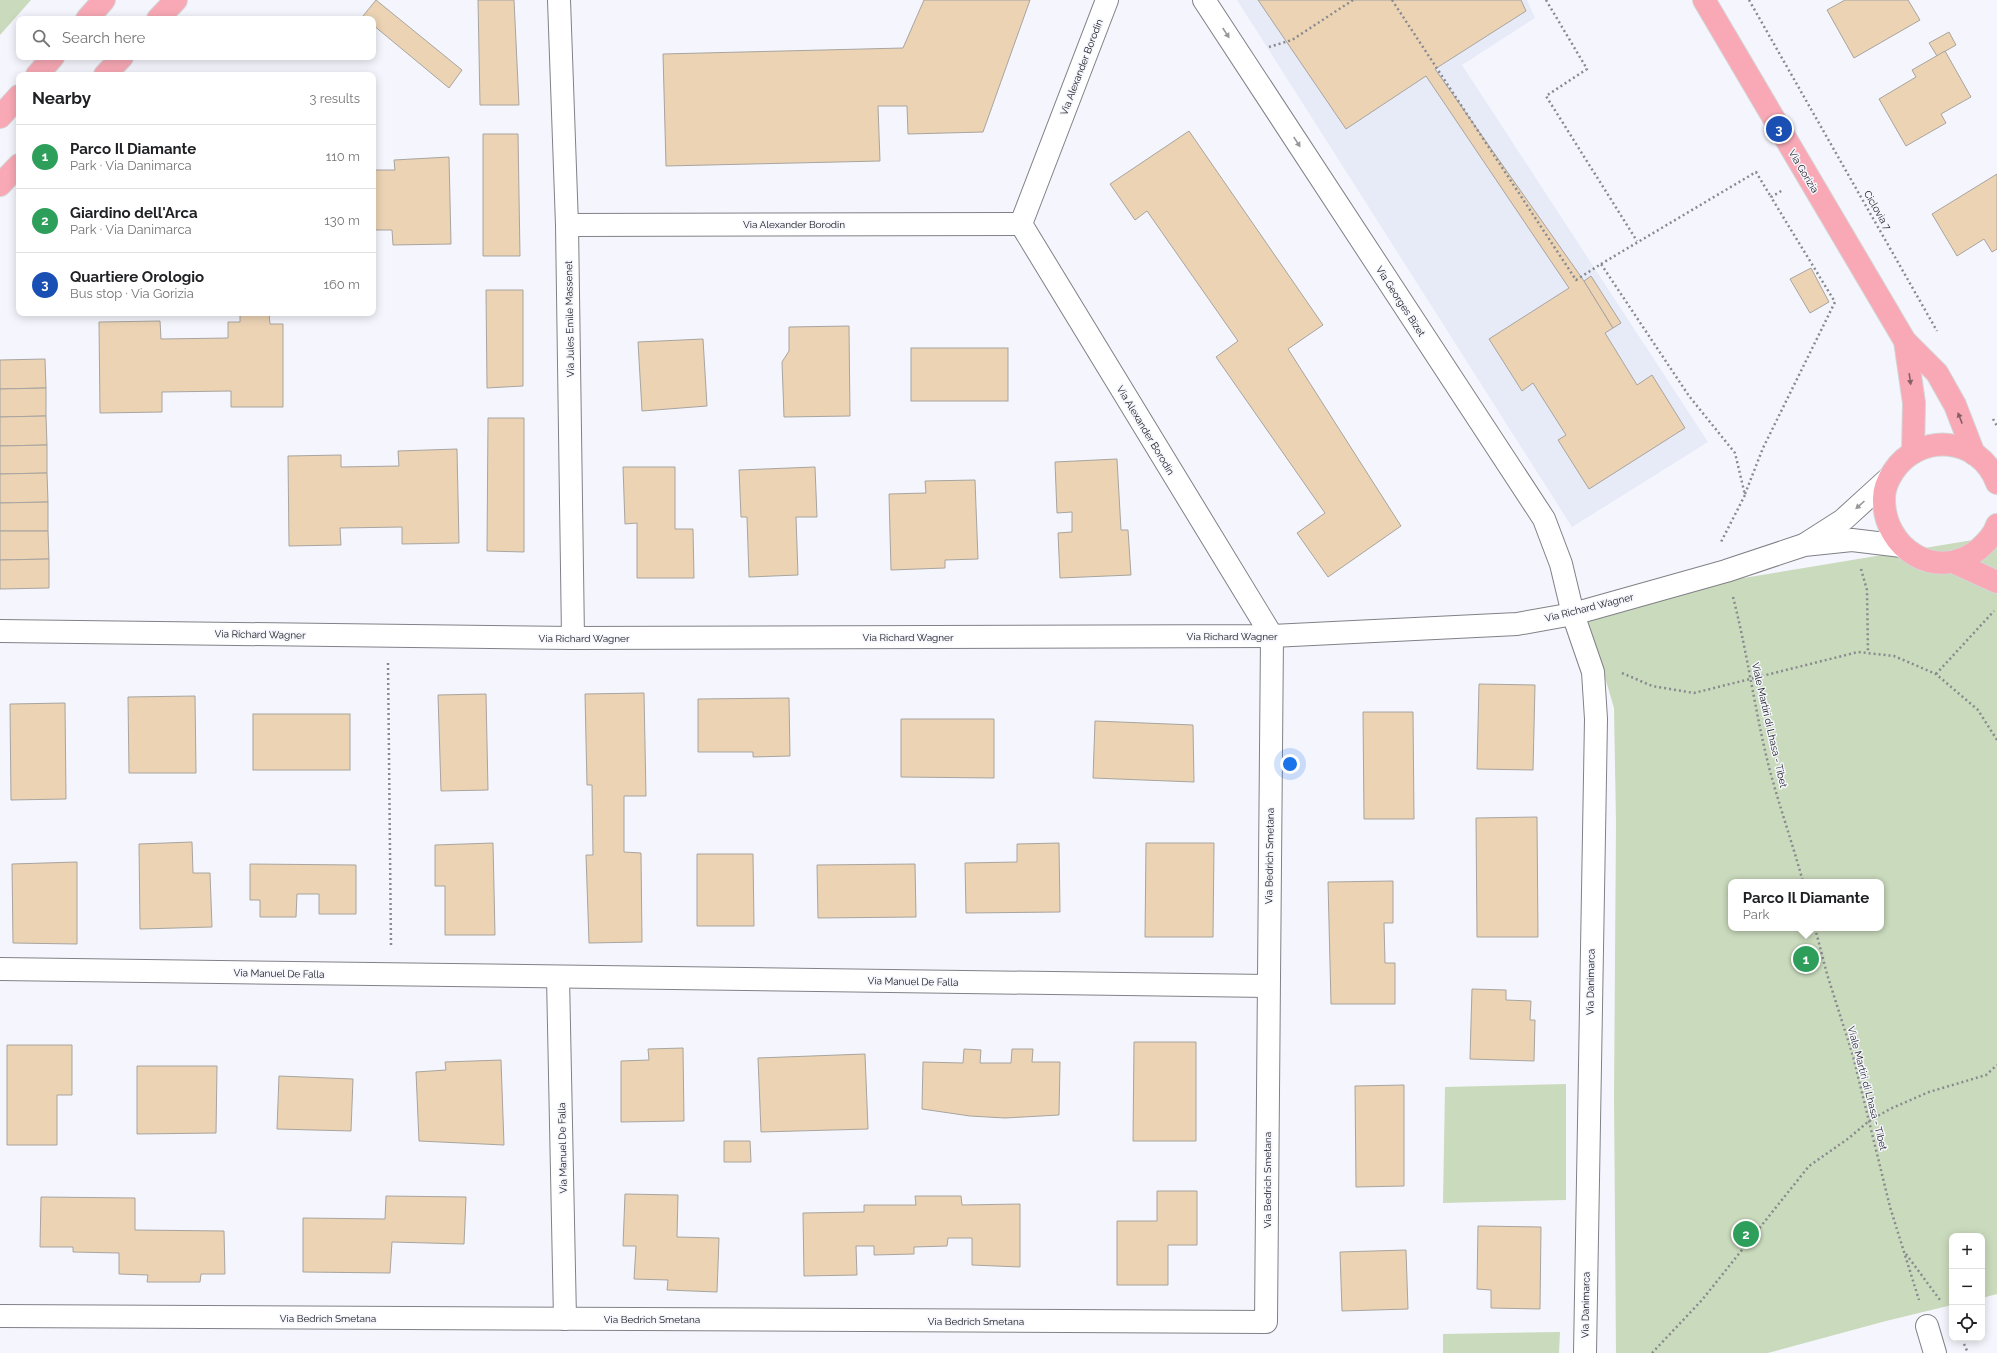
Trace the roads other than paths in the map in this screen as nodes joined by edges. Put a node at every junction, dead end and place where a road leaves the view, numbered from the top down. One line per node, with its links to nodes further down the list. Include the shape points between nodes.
1 (104, 0): 7 (main road)
2 (176, 0): 8 (main road)
3 (559, 0): 18 (street, Via Jules Emile Massenet)
4 (1107, 0): 17 (street, Via Alexander Borodin)
5 (1204, 0): 29 (street, Via Georges Bizet, one-way to 29, via 1544,519 1562,564)
6 (1704, 0): 19 (main road, Via Gorizia)
7 (90, 16)
8 (161, 16)
9 (50, 60): 11 (main road)
10 (119, 60): 12 (main road)
11 (40, 72)
12 (108, 72)
13 (16, 99): 14 (main road)
14 (0, 117)
15 (16, 168): 16 (main road)
16 (0, 185)
17 (1021, 224): 18 (street, Via Alexander Borodin); 31 (street, Via Alexander Borodin)
18 (567, 225): 32 (street, Via Jules Emile Massenet)
19 (1905, 341): 20 (main road, Via Gorizia, one-way to 20, via 1914,403); 21 (main road, Via Gorizia, one-way to 19, via 1955,405 1937,373)
20 (1913, 452): 21 (main road, via 1930,445 1948,444); 22 (main road, via 1899,463)
21 (1974, 454): 23 (main road, via 1994,474)
22 (1888, 479): 25 (street, Via Richard Wagner, one-way to 25, via 1843,520); 26 (main road, via 1884,496 1885,515 1891,532)
23 (1997, 483)
24 (1997, 525): 27 (main road, via 1986,544 1971,555)
25 (1804, 545): 26 (street, Via Richard Wagner, via 1852,540); 29 (street, Via Richard Wagner, via 1726,571)
26 (1902, 546): 27 (main road, via 1923,559)
27 (1953, 562): 28 (main road)
28 (1997, 582)
29 (1572, 614): 31 (street, Via Richard Wagner, via 1517,624); 39 (street, Via Danimarca, via 1593,672 1596,719)
30 (0, 631): 32 (street, Via Richard Wagner)
31 (1272, 636): 32 (street, Via Richard Wagner); 35 (street, Via Bedrich Smetana)
32 (573, 638)
33 (0, 969): 34 (street, Via Manuel De Falla)
34 (558, 977): 35 (street, Via Manuel De Falla); 37 (street, Via Manuel De Falla)
35 (1268, 986): 37 (street, Via Bedrich Smetana, via 1266,1322)
36 (0, 1316): 37 (street, Via Bedrich Smetana)
37 (565, 1319)
38 (1927, 1326): 40 (street)
39 (1585, 1353)
40 (1935, 1353)

